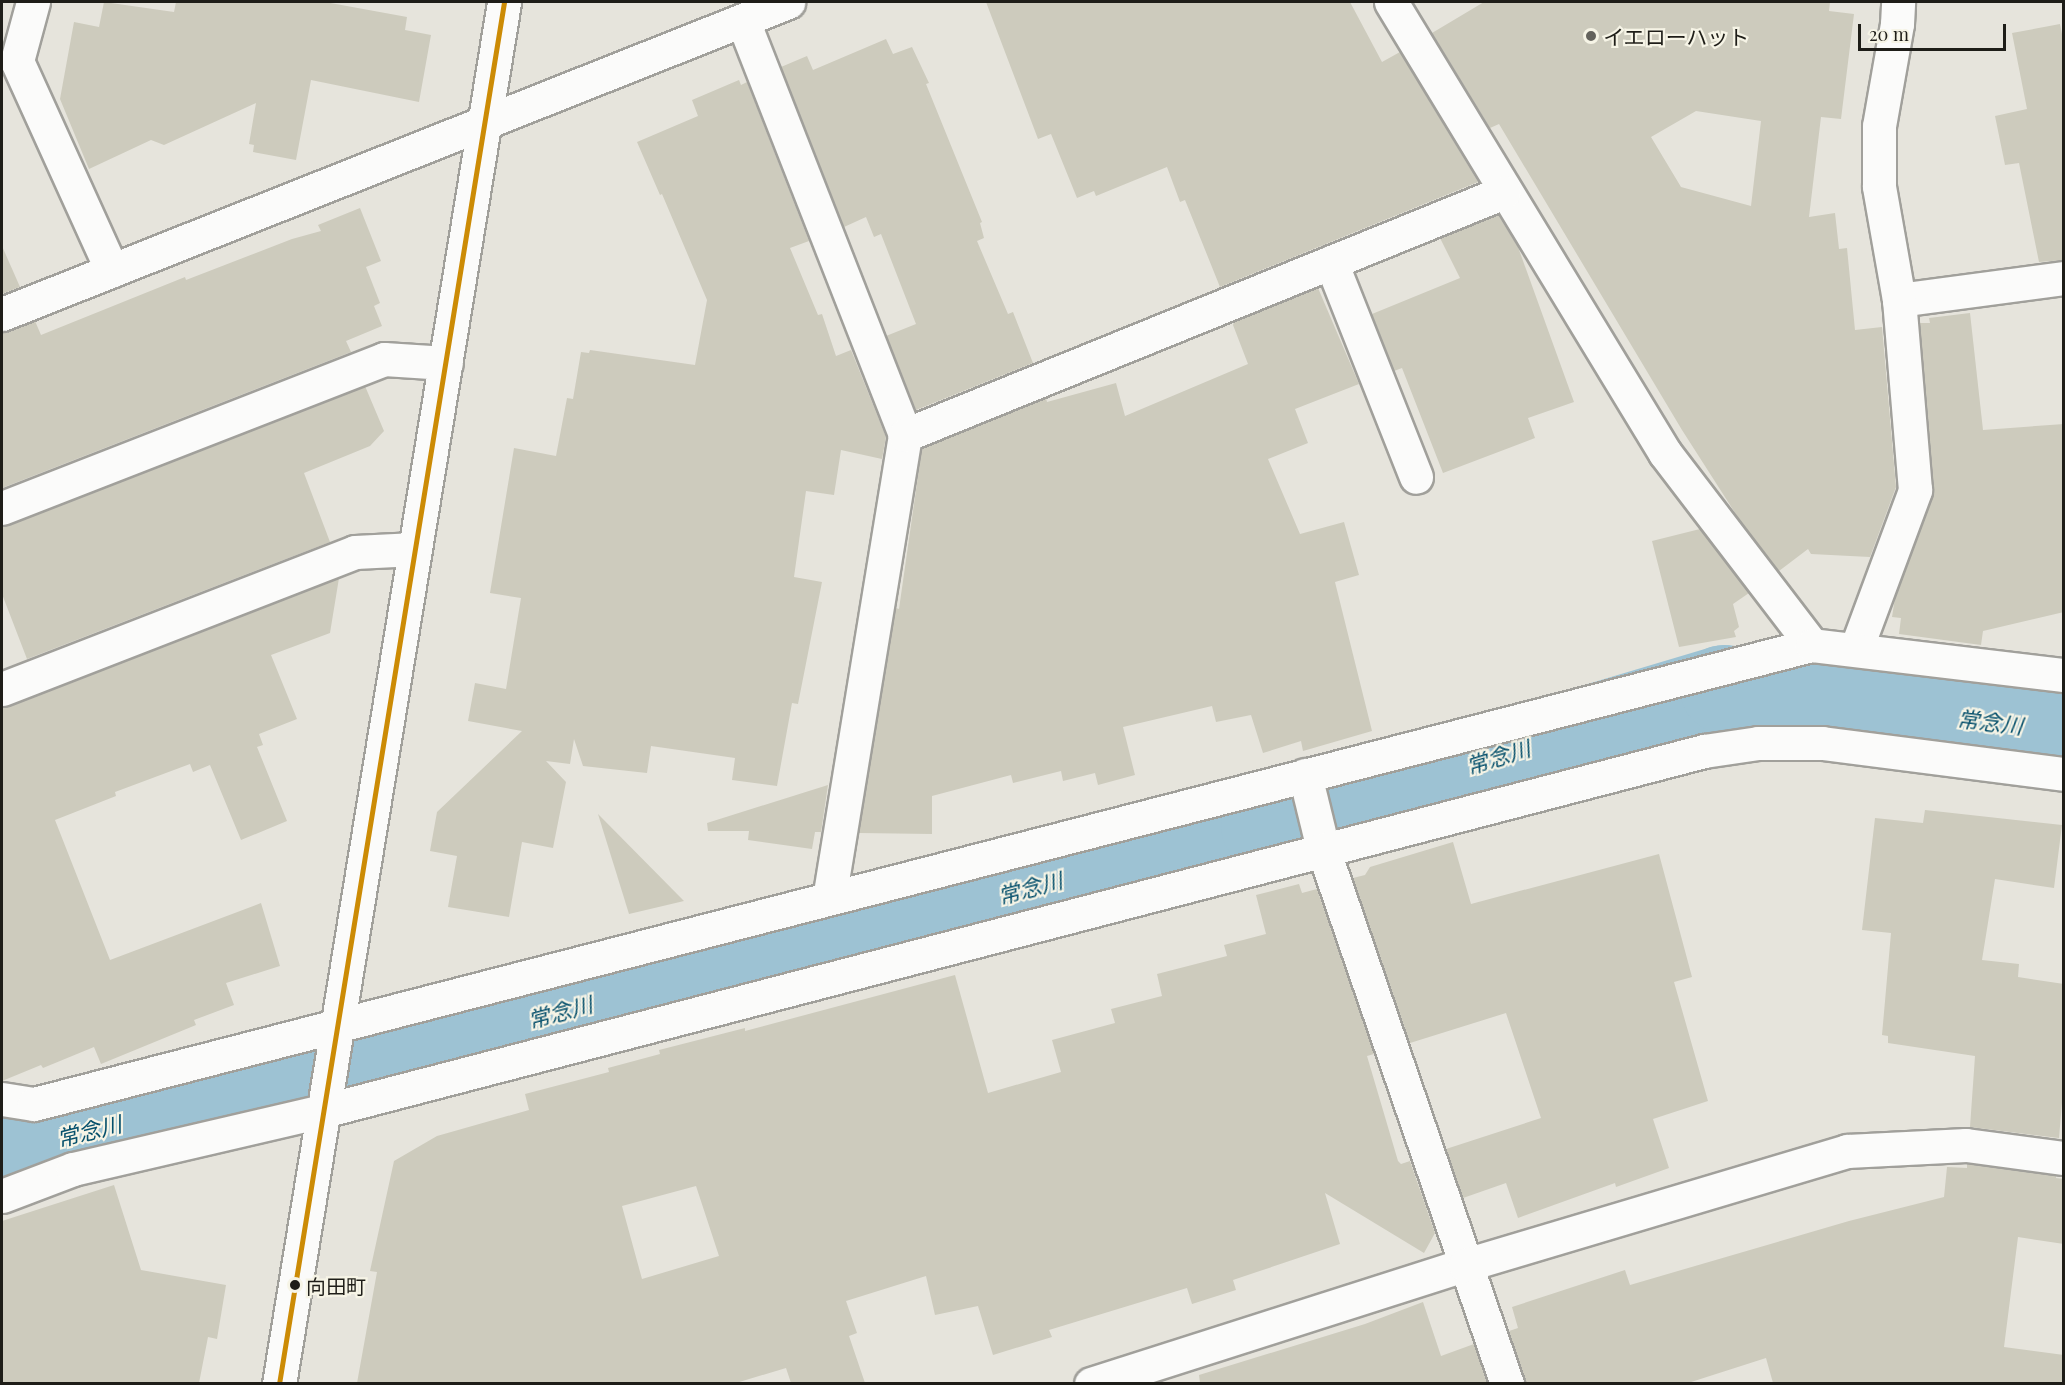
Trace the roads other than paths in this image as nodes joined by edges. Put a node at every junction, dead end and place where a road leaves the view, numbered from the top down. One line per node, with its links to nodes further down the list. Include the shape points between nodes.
1 (33, 2): 10 (street, via 17,61)
2 (504, 2): 7 (street)
3 (788, 2): 6 (street)
4 (1391, 2): 8 (street)
5 (1898, 2): 12 (street, via 1898,24 1879,136 1879,186)
6 (743, 21): 7 (street); 15 (street)
7 (485, 123): 10 (street); 14 (street)
8 (1504, 192): 9 (street); 19 (street, via 1665,453)
9 (1331, 262): 15 (street); 16 (street)
10 (112, 270): 13 (street)
11 (2064, 278): 12 (street)
12 (1899, 300): 20 (street, via 1915,490)
13 (2, 314)
14 (446, 363): 17 (street, via 384,359); 18 (street)
15 (905, 435): 26 (street)
16 (1416, 477)
17 (2, 508)
18 (415, 549): 22 (street, via 355,552); 27 (street)
19 (1812, 645): 20 (street); 24 (street)
20 (1856, 649): 21 (street)
21 (2064, 675)
22 (2, 689)
23 (2064, 774): 25 (street, via 1822,743 1758,743 1704,751)
24 (1305, 776): 25 (street); 26 (street)
25 (1323, 849): 30 (street); 34 (street)
26 (829, 897): 27 (street)
27 (338, 1024): 29 (street); 30 (street)
28 (2, 1099): 29 (street)
29 (34, 1104): 31 (street)
30 (323, 1111): 33 (street, via 73,1169); 35 (street)
31 (2, 1122)
32 (2064, 1158): 34 (street, via 1966,1145 1847,1151)
33 (2, 1196)
34 (1465, 1265): 36 (street); 37 (street)
35 (279, 1383)
36 (1091, 1383)
37 (1507, 1383)

